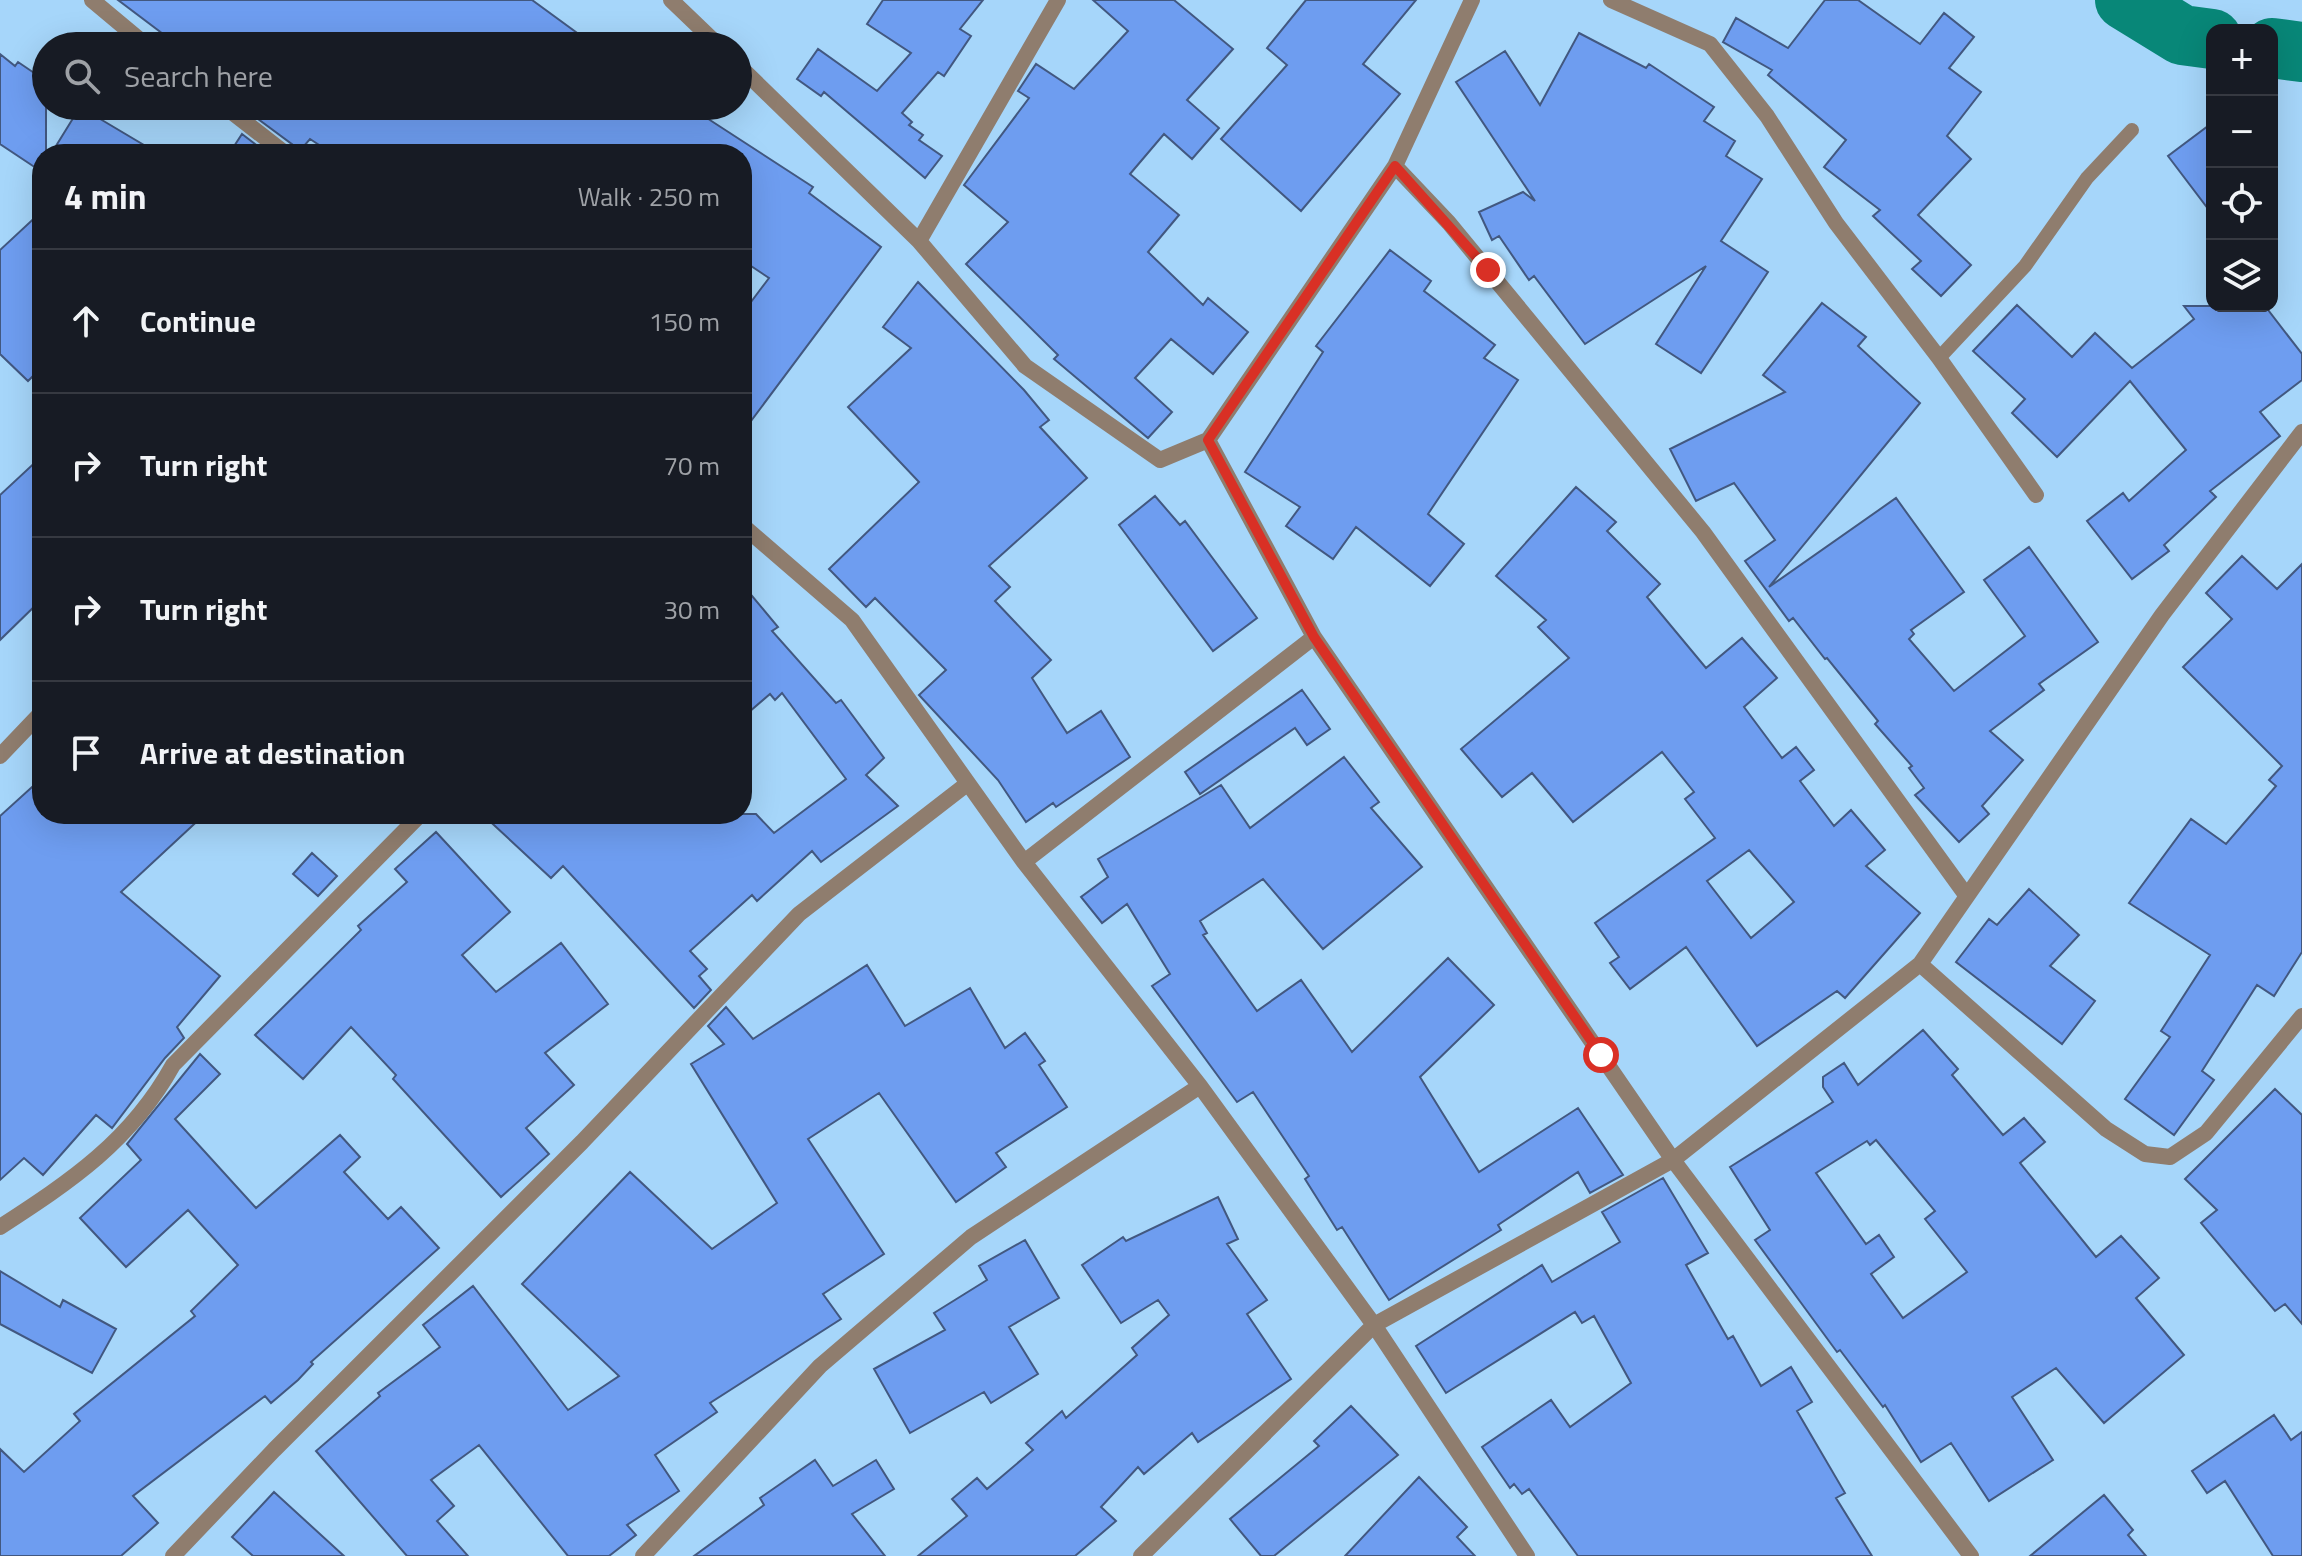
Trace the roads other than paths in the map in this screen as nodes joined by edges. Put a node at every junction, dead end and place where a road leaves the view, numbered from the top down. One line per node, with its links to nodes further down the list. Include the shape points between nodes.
1 (92, 0): 6 (street)
2 (671, 0): 7 (street)
3 (1058, 0): 13 (street)
4 (1472, 0): 12 (street)
5 (1611, 0): 14 (street, via 1710,44)
6 (130, 32)
7 (704, 32)
8 (752, 79): 13 (street)
9 (242, 120): 11 (street)
10 (2132, 130): 14 (lane, via 2087,178 2025,266)
11 (273, 144)
12 (1395, 166): 16 (street); 25 (street, via 1449,223 1703,532)
13 (919, 241): 16 (street, via 1025,366 1160,460)
14 (1939, 358): 17 (street)
15 (2302, 432): 25 (street, via 2162,615)
16 (1208, 440): 19 (street)
17 (2036, 495)
18 (752, 534): 22 (street, via 852,620)
19 (1314, 637): 24 (street); 29 (street)
20 (32, 722): 21 (street)
21 (0, 756)
22 (967, 784): 24 (street); 32 (street, via 799,914)
23 (411, 824): 30 (street, via 173,1065 153,1101 124,1135 58,1191)
24 (1024, 862): 28 (street)
25 (1966, 895): 26 (street)
26 (1920, 964): 27 (street, via 2106,1129 2145,1154 2170,1157 2206,1133); 29 (street)
27 (2301, 1020)
28 (1200, 1086): 31 (street); 33 (street, via 971,1237 820,1366)
29 (1673, 1160): 31 (street); 36 (street)
30 (0, 1227)
31 (1374, 1325): 34 (street); 35 (street)
32 (173, 1556)
33 (643, 1556)
34 (1141, 1556)
35 (1527, 1556)
36 (1971, 1556)

